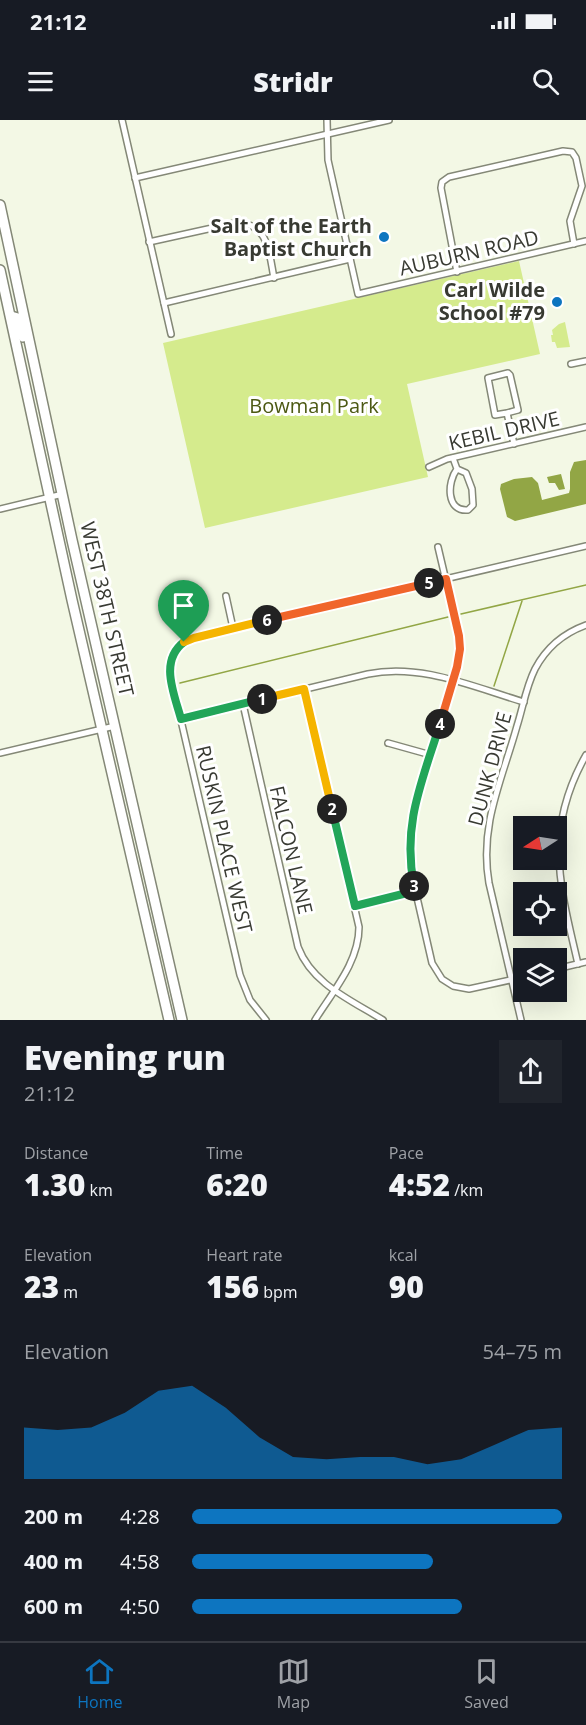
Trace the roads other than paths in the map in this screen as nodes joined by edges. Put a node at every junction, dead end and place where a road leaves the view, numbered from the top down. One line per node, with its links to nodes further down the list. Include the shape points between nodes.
1 (122, 120): 5 (street)
2 (327, 120): 4 (street)
3 (389, 120): 4 (street)
4 (326, 134): 5 (street); 11 (street)
5 (135, 178): 9 (street)
6 (0, 205): 7 (main road, WEST 38TH STREET)
7 (4, 236): 20 (main road, WEST 38TH STREET)
8 (586, 241): 10 (street, AUBURN ROAD)
9 (149, 242): 14 (street, via 247,224 266,241); 15 (street)
10 (574, 244): 13 (street, AUBURN ROAD); 13 (street, via 570,221 582,184 572,152 472,171 449,177 441,188)
11 (350, 259): 13 (street, AUBURN ROAD, via 358,294); 14 (street)
12 (0, 270): 16 (main road, WEST 38TH STREET)
13 (457, 272)
14 (274, 278): 15 (street)
15 (164, 303): 17 (street)
16 (6, 317): 20 (main road, via 17,317 20,321 27,352); 28 (main road, WEST 38TH STREET)
17 (171, 334)
18 (586, 361): 19 (street)
19 (571, 364)
20 (39, 378): 27 (main road, WEST 38TH STREET)
21 (507, 413): 21 (street, via 518,410 508,373 488,378 495,415); 23 (street)
22 (586, 427): 23 (street, KEBIL DRIVE)
23 (514, 444): 24 (street, KEBIL DRIVE)
24 (453, 458): 25 (street, KEBIL DRIVE); 26 (street)
25 (429, 467)
26 (457, 469): 26 (street, via 450,484 452,499 457,508 468,510 473,505 472,489 466,473)
27 (63, 494): 28 (street); 41 (main road, WEST 38TH STREET)
28 (49, 497): 29 (street); 42 (main road, WEST 38TH STREET)
29 (0, 508)
30 (586, 546): 32 (street)
31 (438, 547): 32 (street)
32 (446, 579): 35 (street); 36 (street, via 460,642)
33 (226, 596): 35 (street)
34 (586, 625): 38 (street, DUNK DRIVE, via 565,635 546,652 531,676)
35 (233, 628): 40 (street, RUSKIN PLACE WEST, via 188,639 177,647 170,673)
36 (453, 681): 37 (street, via 424,673 390,671); 38 (street); 45 (street)
37 (304, 689): 39 (street); 50 (street)
38 (524, 702): 55 (street, DUNK DRIVE, via 492,805 486,839 489,883)
39 (243, 704): 40 (street); 57 (street, FALCON LANE, via 298,947 310,970)
40 (181, 719): 62 (street, RUSKIN PLACE WEST, via 241,977 250,1000)
41 (115, 726): 42 (street); 49 (main road, WEST 38TH STREET)
42 (101, 730): 44 (street); 47 (main road, WEST 38TH STREET)
43 (388, 743): 45 (street)
44 (0, 753)
45 (431, 755): 48 (street, via 410,827)
46 (586, 755): 53 (street, via 568,797 559,851 561,885)
47 (135, 875): 49 (main road, via 141,876); 52 (main road, WEST 38TH STREET)
48 (415, 891): 50 (street); 55 (street, via 432,963 446,982 464,989)
49 (154, 897): 56 (main road, WEST 38TH STREET)
50 (355, 906): 57 (street, via 359,927 356,948)
51 (586, 963): 53 (street)
52 (156, 964): 56 (main road, via 162,965); 58 (main road, WEST 38TH STREET)
53 (578, 964): 54 (street)
54 (567, 966)
55 (512, 980): 65 (street, DUNK DRIVE)
56 (175, 988): 61 (main road, WEST 38TH STREET)
57 (334, 989): 63 (street); 64 (street, FALCON LANE)
58 (166, 1007): 59 (main road, WEST 38TH STREET); 60 (main road)
59 (169, 1020)
60 (174, 1020)
61 (182, 1020)
62 (266, 1020)
63 (315, 1020)
64 (383, 1020)
65 (521, 1020)

